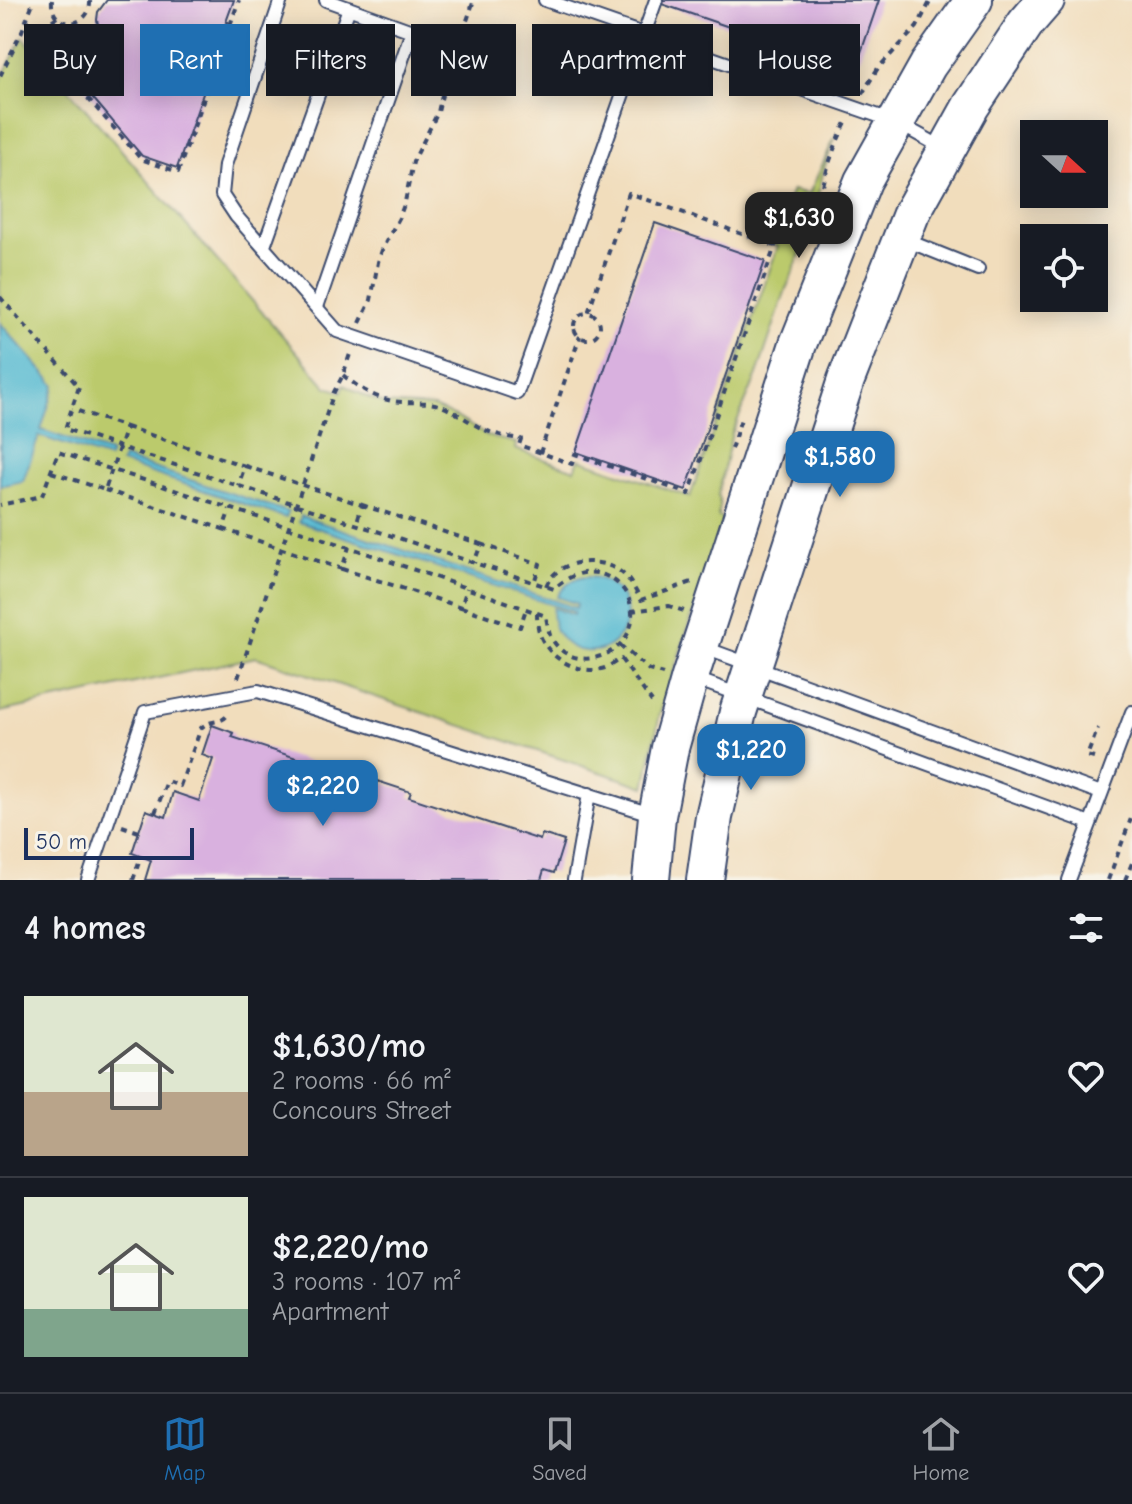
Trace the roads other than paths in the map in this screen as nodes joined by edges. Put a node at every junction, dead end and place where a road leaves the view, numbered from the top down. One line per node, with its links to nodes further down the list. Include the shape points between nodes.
1 (281, 0): 15 (lane, via 225,165 222,195)
2 (326, 0): 7 (lane)
3 (545, 0): 8 (lane)
4 (656, 0): 9 (lane)
5 (974, 0): 12 (street)
6 (1046, 0): 13 (street)
7 (349, 8): 15 (lane); 17 (lane, via 412,31)
8 (617, 24)
9 (647, 24)
10 (713, 57): 12 (lane)
11 (622, 96): 17 (lane, via 517,393 337,331)
12 (896, 122): 13 (lane); 18 (street, via 863,181 798,344)
13 (946, 150): 14 (street)
14 (901, 239): 16 (lane); 19 (street, via 846,380)
15 (264, 246): 17 (lane)
16 (978, 269)
17 (317, 307)
18 (695, 662): 19 (lane); 19 (lane); 23 (street)
19 (748, 680): 21 (lane); 24 (lane); 28 (street, via 714,817)
20 (1132, 712): 21 (lane)
21 (1101, 793): 24 (lane)
22 (589, 794): 23 (lane); 25 (lane, via 258,691 145,712); 26 (lane)
23 (657, 816): 27 (street)
24 (1090, 823): 29 (lane)
25 (88, 880)
26 (574, 880)
27 (651, 880)
28 (705, 880)
29 (1069, 880)

